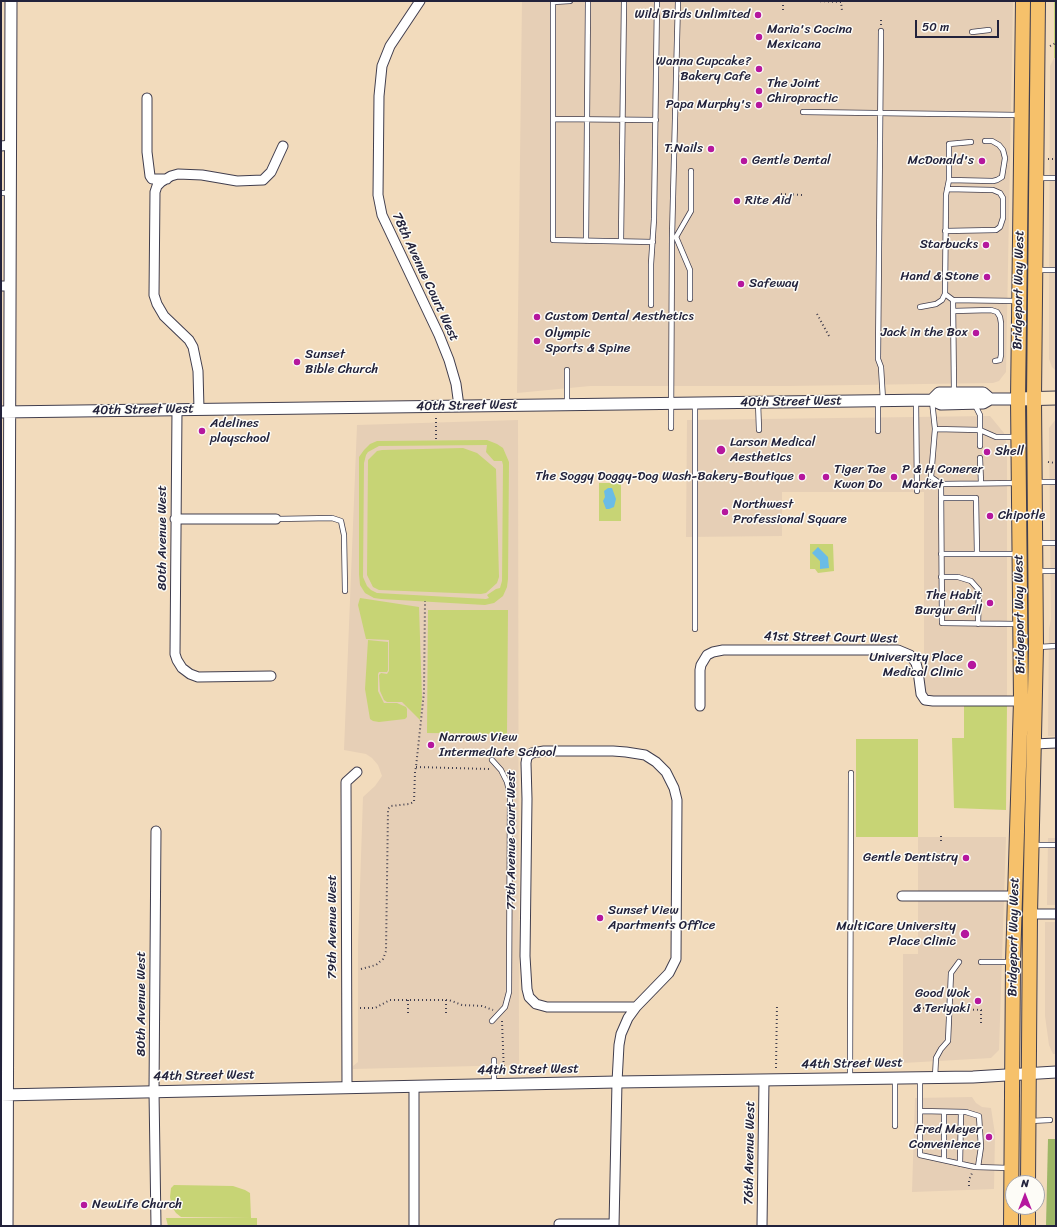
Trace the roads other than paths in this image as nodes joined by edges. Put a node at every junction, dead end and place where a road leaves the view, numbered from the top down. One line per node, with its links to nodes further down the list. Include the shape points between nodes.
1 (12, 1): 23 (street)
2 (420, 1): 62 (street, 78th Avenue Court West, via 390,46 382,66 379,96 378,195 382,215 449,360)
3 (570, 1): 17 (lane, via 553,2)
4 (588, 1): 18 (lane)
5 (624, 1): 19 (lane)
6 (657, 1): 20 (lane)
7 (678, 1): 33 (lane)
8 (1023, 1): 16 (main road, Bridgeport Way West)
9 (1038, 1): 26 (main road, Bridgeport Way West)
10 (989, 30): 12 (lane)
11 (881, 32): 15 (lane)
12 (972, 32)
13 (148, 98): 28 (street, via 147,152 150,176 152,180)
14 (803, 112): 15 (lane)
15 (881, 113): 16 (lane); 54 (lane, via 878,359 881,367)
16 (1022, 115): 43 (main road, Bridgeport Way West)
17 (553, 120): 18 (lane); 34 (lane, via 553,240)
18 (587, 120): 19 (lane); 34 (lane)
19 (622, 120): 20 (lane); 35 (lane)
20 (656, 120): 36 (lane)
21 (985, 141): 29 (lane, via 992,141 1003,150 1005,158 1002,177 993,181)
22 (971, 142): 29 (lane, via 950,144)
23 (6, 145): 31 (street)
24 (283, 146): 28 (street, via 272,172 263,180 237,181 178,174)
25 (691, 171): 33 (lane, via 691,211)
26 (1036, 178): 27 (lane); 37 (main road, Bridgeport Way West)
27 (1056, 178)
28 (167, 179): 63 (street, via 157,186 155,192 154,295 164,316 193,347 198,371)
29 (949, 180): 30 (lane)
30 (948, 189): 32 (lane); 32 (lane, via 1000,192 1003,198 1003,218 996,230)
31 (6, 193): 39 (street)
32 (945, 231): 40 (lane)
33 (674, 237): 41 (lane, via 690,270); 58 (lane)
34 (586, 241): 35 (lane)
35 (621, 241): 36 (lane)
36 (653, 242): 44 (lane)
37 (1036, 270): 38 (lane); 50 (main road, Bridgeport Way West)
38 (1056, 270)
39 (6, 286): 65 (street)
40 (945, 294): 42 (lane); 45 (lane, via 936,304)
41 (690, 299)
42 (953, 300): 43 (lane); 46 (lane)
43 (1018, 301): 53 (main road, Bridgeport Way West)
44 (651, 305)
45 (920, 307)
46 (953, 311): 47 (lane, via 997,312 1001,323 1001,355 1000,360); 49 (lane)
47 (995, 361)
48 (567, 370): 61 (lane)
49 (954, 393): 52 (street, 40th Street West, via 983,393); 56 (street, 40th Street West, via 939,393)
50 (1034, 398): 51 (main road, 40th Street West); 53 (main road, 40th Street West); 74 (main road, Bridgeport Way West)
51 (1056, 398)
52 (990, 399): 53 (street, 40th Street West); 60 (street, 40th Street West, via 983,403)
53 (1018, 399): 71 (main road, Bridgeport Way West)
54 (881, 400): 55 (street, 40th Street West); 57 (street, 40th Street West); 70 (lane)
55 (916, 400): 56 (street, 40th Street West); 79 (lane)
56 (932, 400): 60 (street, 40th Street West, via 941,404); 67 (lane)
57 (758, 402): 59 (street, 40th Street West); 68 (lane)
58 (671, 403): 59 (street, 40th Street West); 61 (street, 40th Street West); 66 (lane)
59 (695, 403): 94 (lane)
60 (974, 403): 69 (lane, via 980,415)
61 (567, 404): 62 (street, 40th Street West)
62 (459, 406): 63 (street, 40th Street West)
63 (198, 409): 64 (street, 40th Street West)
64 (177, 410): 65 (street, 40th Street West); 81 (street, 80th Avenue West)
65 (5, 412): 98 (street)
66 (671, 428)
67 (935, 429): 69 (lane); 78 (lane, via 931,477)
68 (759, 430)
69 (980, 430): 71 (lane, via 996,436); 72 (lane)
70 (878, 431)
71 (1018, 437): 77 (main road, Bridgeport Way West)
72 (980, 446)
73 (980, 458): 76 (lane)
74 (1036, 482): 75 (lane); 83 (main road, Bridgeport Way West)
75 (1056, 482)
76 (981, 483): 77 (lane); 78 (lane)
77 (1018, 483): 87 (main road, Bridgeport Way West)
78 (942, 484): 80 (lane)
79 (917, 492)
80 (941, 498): 85 (lane); 86 (lane, via 976,498)
81 (175, 518): 82 (street); 97 (street, 80th Avenue West, via 175,654 180,666 198,677)
82 (276, 519): 91 (lane, via 332,518 341,521 344,535)
83 (1036, 543): 84 (lane); 88 (main road, Bridgeport Way West)
84 (1056, 543)
85 (941, 554): 86 (lane); 90 (lane)
86 (977, 554): 87 (lane)
87 (1019, 554): 93 (main road, Bridgeport Way West)
88 (1036, 570): 89 (lane); 96 (main road, Bridgeport Way West)
89 (1056, 571)
90 (941, 577): 92 (lane, via 958,577 971,581 978,590); 92 (lane, via 942,623)
91 (344, 591)
92 (978, 624): 93 (lane)
93 (1020, 624): 99 (main road, Bridgeport Way West)
94 (695, 629)
95 (1056, 646): 96 (lane)
96 (1036, 647): 102 (main road, Bridgeport Way West)
97 (271, 676)
98 (5, 696): 106 (street)
99 (1021, 701): 100 (street, 41st Street Court West, via 925,700 921,694 916,663 910,656 898,650 730,650 713,652 702,662); 111 (main road, Bridgeport Way West)
100 (700, 706)
101 (1056, 743): 102 (street)
102 (1034, 744): 108 (main road, Bridgeport Way West)
103 (492, 760): 118 (lane, via 500,768 510,791 509,992 507,1002)
104 (357, 772): 131 (street, 79th Avenue West, via 346,782)
105 (851, 773): 124 (lane)
106 (5, 805): 133 (street)
107 (156, 831): 132 (street, 80th Avenue West)
108 (1032, 845): 109 (lane); 112 (main road, Bridgeport Way West)
109 (1056, 845)
110 (902, 896): 111 (street)
111 (1014, 896): 116 (main road, Bridgeport Way West)
112 (1030, 914): 113 (street); 121 (main road, Bridgeport Way West)
113 (1056, 914)
114 (959, 962): 123 (lane, via 951,973 948,1040 936,1058)
115 (981, 962): 116 (lane)
116 (1013, 962): 122 (main road, Bridgeport Way West)
117 (636, 1007): 117 (street, 77th Avenue Court West, via 669,973 676,958 677,800 674,788 666,772 656,762 641,754 613,751 532,753 526,762 525,956 526,989 529,997 536,1004 547,1007); 128 (street, 77th Avenue Court West, via 628,1018 619,1045)
118 (492, 1021)
119 (494, 1060): 129 (lane)
120 (1056, 1072): 121 (street, 44th Street West)
121 (1030, 1074): 122 (street, 44th Street West); 138 (main road, Bridgeport Way West)
122 (1012, 1075): 123 (street, 44th Street West); 143 (main road, Bridgeport Way West)
123 (935, 1077): 126 (street, 44th Street West)
124 (850, 1078): 125 (street, 44th Street West); 127 (street, 44th Street West)
125 (895, 1078): 126 (street, 44th Street West); 139 (lane)
126 (920, 1078): 134 (lane)
127 (764, 1080): 128 (street, 44th Street West); 151 (street, 76th Avenue West)
128 (617, 1082): 129 (street, 44th Street West); 147 (street, 77th Avenue Court West)
129 (494, 1084): 130 (street, 44th Street West)
130 (414, 1086): 131 (street, 44th Street West); 150 (street)
131 (347, 1087): 132 (street, 44th Street West)
132 (154, 1091): 133 (street, 44th Street West); 149 (street, 80th Avenue West)
133 (4, 1094): 148 (street)
134 (920, 1111): 135 (lane); 140 (lane, via 920,1155)
135 (944, 1112): 136 (lane); 140 (lane)
136 (961, 1112): 141 (lane); 142 (lane, via 978,1116 981,1147)
137 (1050, 1120): 138 (lane)
138 (1029, 1121): 144 (main road, Bridgeport Way West)
139 (895, 1126)
140 (944, 1160): 141 (lane)
141 (960, 1164): 142 (lane)
142 (978, 1167): 143 (lane)
143 (1011, 1168): 152 (main road, Bridgeport Way West)
144 (1028, 1175)
145 (1028, 1215): 153 (main road)
146 (559, 1224): 147 (street)
147 (614, 1225)
148 (6, 1226)
149 (156, 1226)
150 (414, 1226)
151 (762, 1226)
152 (1011, 1226)
153 (1028, 1226)

